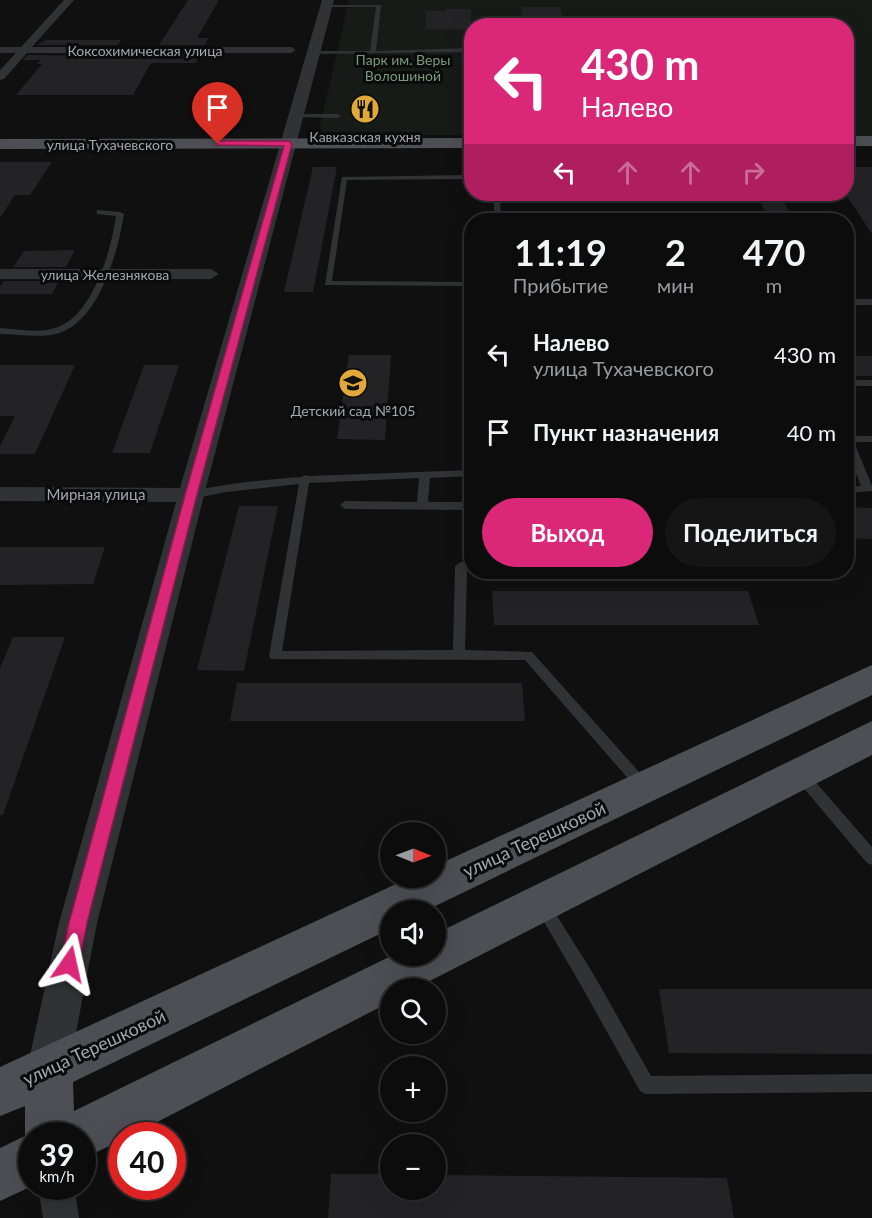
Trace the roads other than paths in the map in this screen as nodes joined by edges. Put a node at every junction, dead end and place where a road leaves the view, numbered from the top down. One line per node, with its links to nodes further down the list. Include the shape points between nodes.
1 (69, 0): 4 (street)
2 (327, 3): 7 (street); 8 (lane, via 379,6)
3 (0, 50): 4 (street, Коксохимическая улица)
4 (24, 50): 5 (street, Коксохимическая улица); 9 (street)
5 (291, 50)
6 (464, 50): 8 (lane)
7 (314, 53): 8 (lane); 10 (street)
8 (373, 53)
9 (0, 77)
10 (297, 116): 11 (lane); 16 (street)
11 (338, 116)
12 (854, 141): 13 (main road)
13 (872, 141)
14 (464, 143): 16 (main road, улица Тухачевского)
15 (0, 144): 16 (main road, улица Тухачевского)
16 (288, 147): 19 (main road, улица Тухачевского); 20 (main road, улица Тухачевского); 41 (street)
17 (854, 149): 18 (main road)
18 (872, 149)
19 (464, 150)
20 (0, 151)
21 (464, 177): 26 (lane, via 344,178 328,283)
22 (100, 212): 24 (lane, via 120,214)
23 (0, 274): 24 (street, улица Железнякова)
24 (106, 274): 25 (street, улица Железнякова); 29 (lane, via 69,325 55,331)
25 (211, 274)
26 (464, 284)
27 (854, 302): 28 (lane)
28 (872, 302)
29 (0, 331)
30 (854, 383): 31 (lane)
31 (872, 383)
32 (854, 438): 33 (lane)
33 (872, 439)
34 (854, 454): 38 (lane)
35 (464, 472): 36 (lane)
36 (425, 474): 37 (lane); 43 (lane)
37 (305, 478): 41 (lane); 46 (lane, via 275,656)
38 (870, 489): 39 (lane)
39 (854, 490)
40 (0, 494): 41 (street, Мирная улица)
41 (191, 495): 53 (street, via 78,923)
42 (345, 505): 43 (lane)
43 (422, 506): 44 (lane)
44 (464, 506)
45 (464, 566): 46 (lane)
46 (459, 655): 50 (lane, via 528,655)
47 (872, 679): 50 (main road, улица Терешковой)
48 (872, 737): 49 (main road)
49 (799, 773): 51 (lane); 52 (main road)
50 (644, 787): 53 (main road, улица Терешковой)
51 (872, 858)
52 (541, 903): 54 (lane, via 646,1085); 57 (main road)
53 (48, 1069): 55 (main road, улица Терешковой); 56 (main road)
54 (872, 1083)
55 (0, 1092)
56 (50, 1122)
57 (96, 1126)
58 (18, 1166): 59 (main road)
59 (0, 1175)
60 (58, 1200): 61 (street)
61 (61, 1218)

